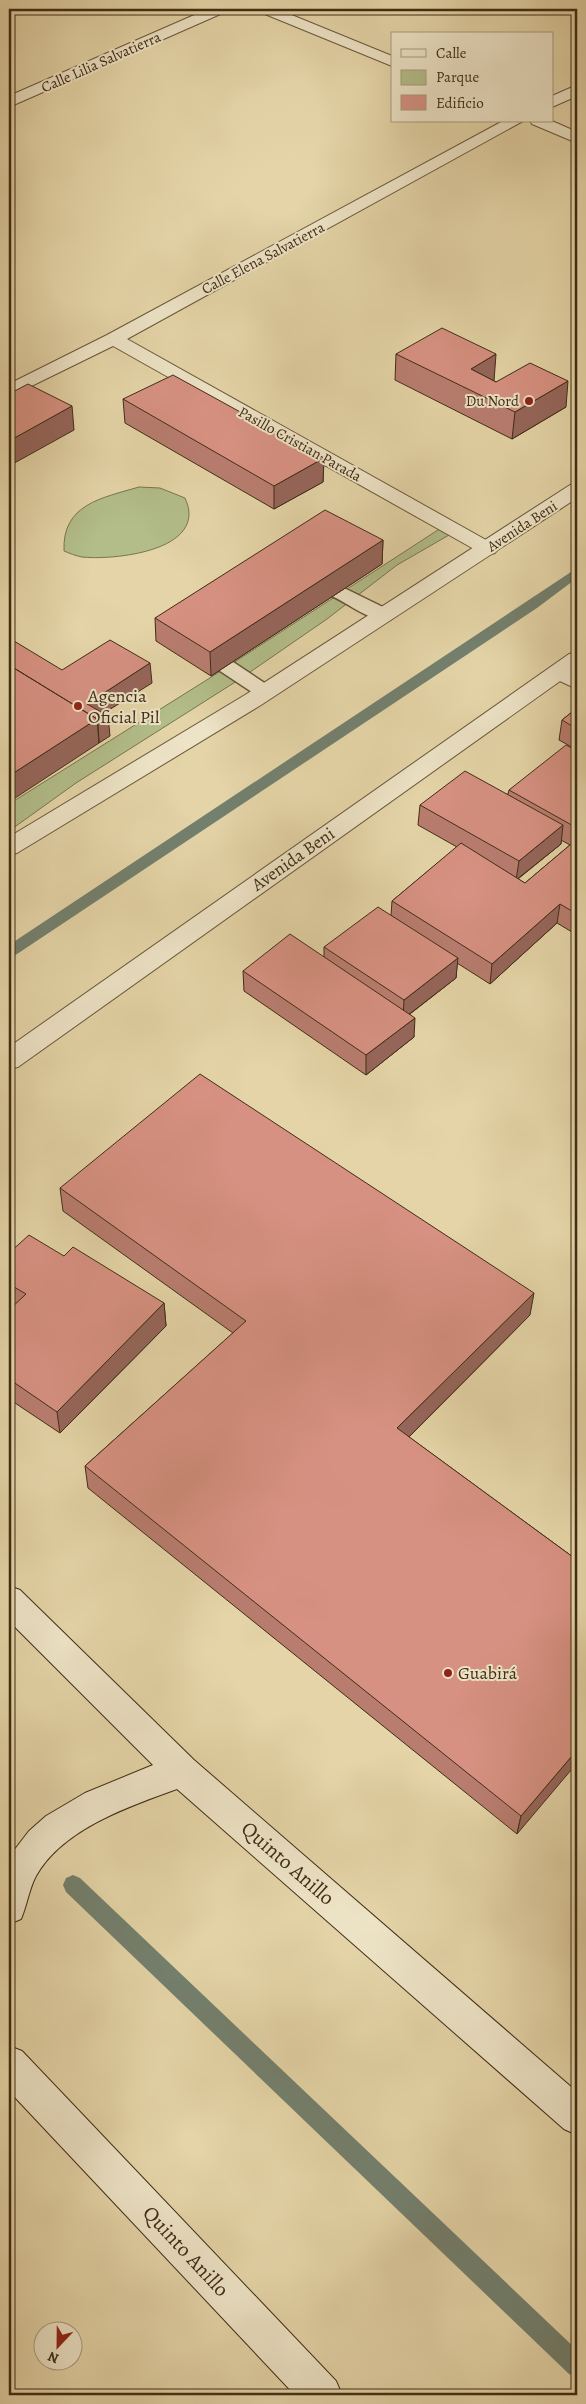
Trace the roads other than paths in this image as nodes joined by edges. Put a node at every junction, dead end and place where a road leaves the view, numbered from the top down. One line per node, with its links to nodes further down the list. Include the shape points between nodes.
1 (220, 9): 6 (street, Calle Lilia Salvatierra)
2 (264, 9): 3 (street)
3 (391, 61)
4 (577, 90): 5 (street)
5 (554, 101)
6 (9, 102)
7 (513, 122): 10 (street, Calle Elena Salvatierra)
8 (540, 122): 9 (street)
9 (577, 138)
10 (113, 339): 11 (street, Calle Elena Salvatierra); 13 (street, Pasillo Cristian Parada)
11 (9, 391)
12 (577, 489): 13 (street, Avenida Beni)
13 (488, 549): 15 (street, Avenida Beni)
14 (289, 592): 15 (lane, via 312,586 335,591)
15 (384, 615): 18 (street, Avenida Beni)
16 (230, 627): 18 (lane, via 212,646 218,661)
17 (571, 671): 21 (street, Avenida Beni)
18 (259, 696): 19 (street, Avenida Beni); 20 (street, via 159,776)
19 (9, 847)
20 (9, 868)
21 (33, 1041): 22 (street); 23 (street, Avenida Beni)
22 (9, 1054)
23 (9, 1060)
24 (9, 1600): 25 (street, Quinto Anillo)
25 (182, 1771): 26 (street, via 106,1799 61,1824 25,1861); 28 (street, Quinto Anillo)
26 (9, 1907)
27 (9, 2066): 29 (street, Quinto Anillo)
28 (577, 2116)
29 (322, 2395)

